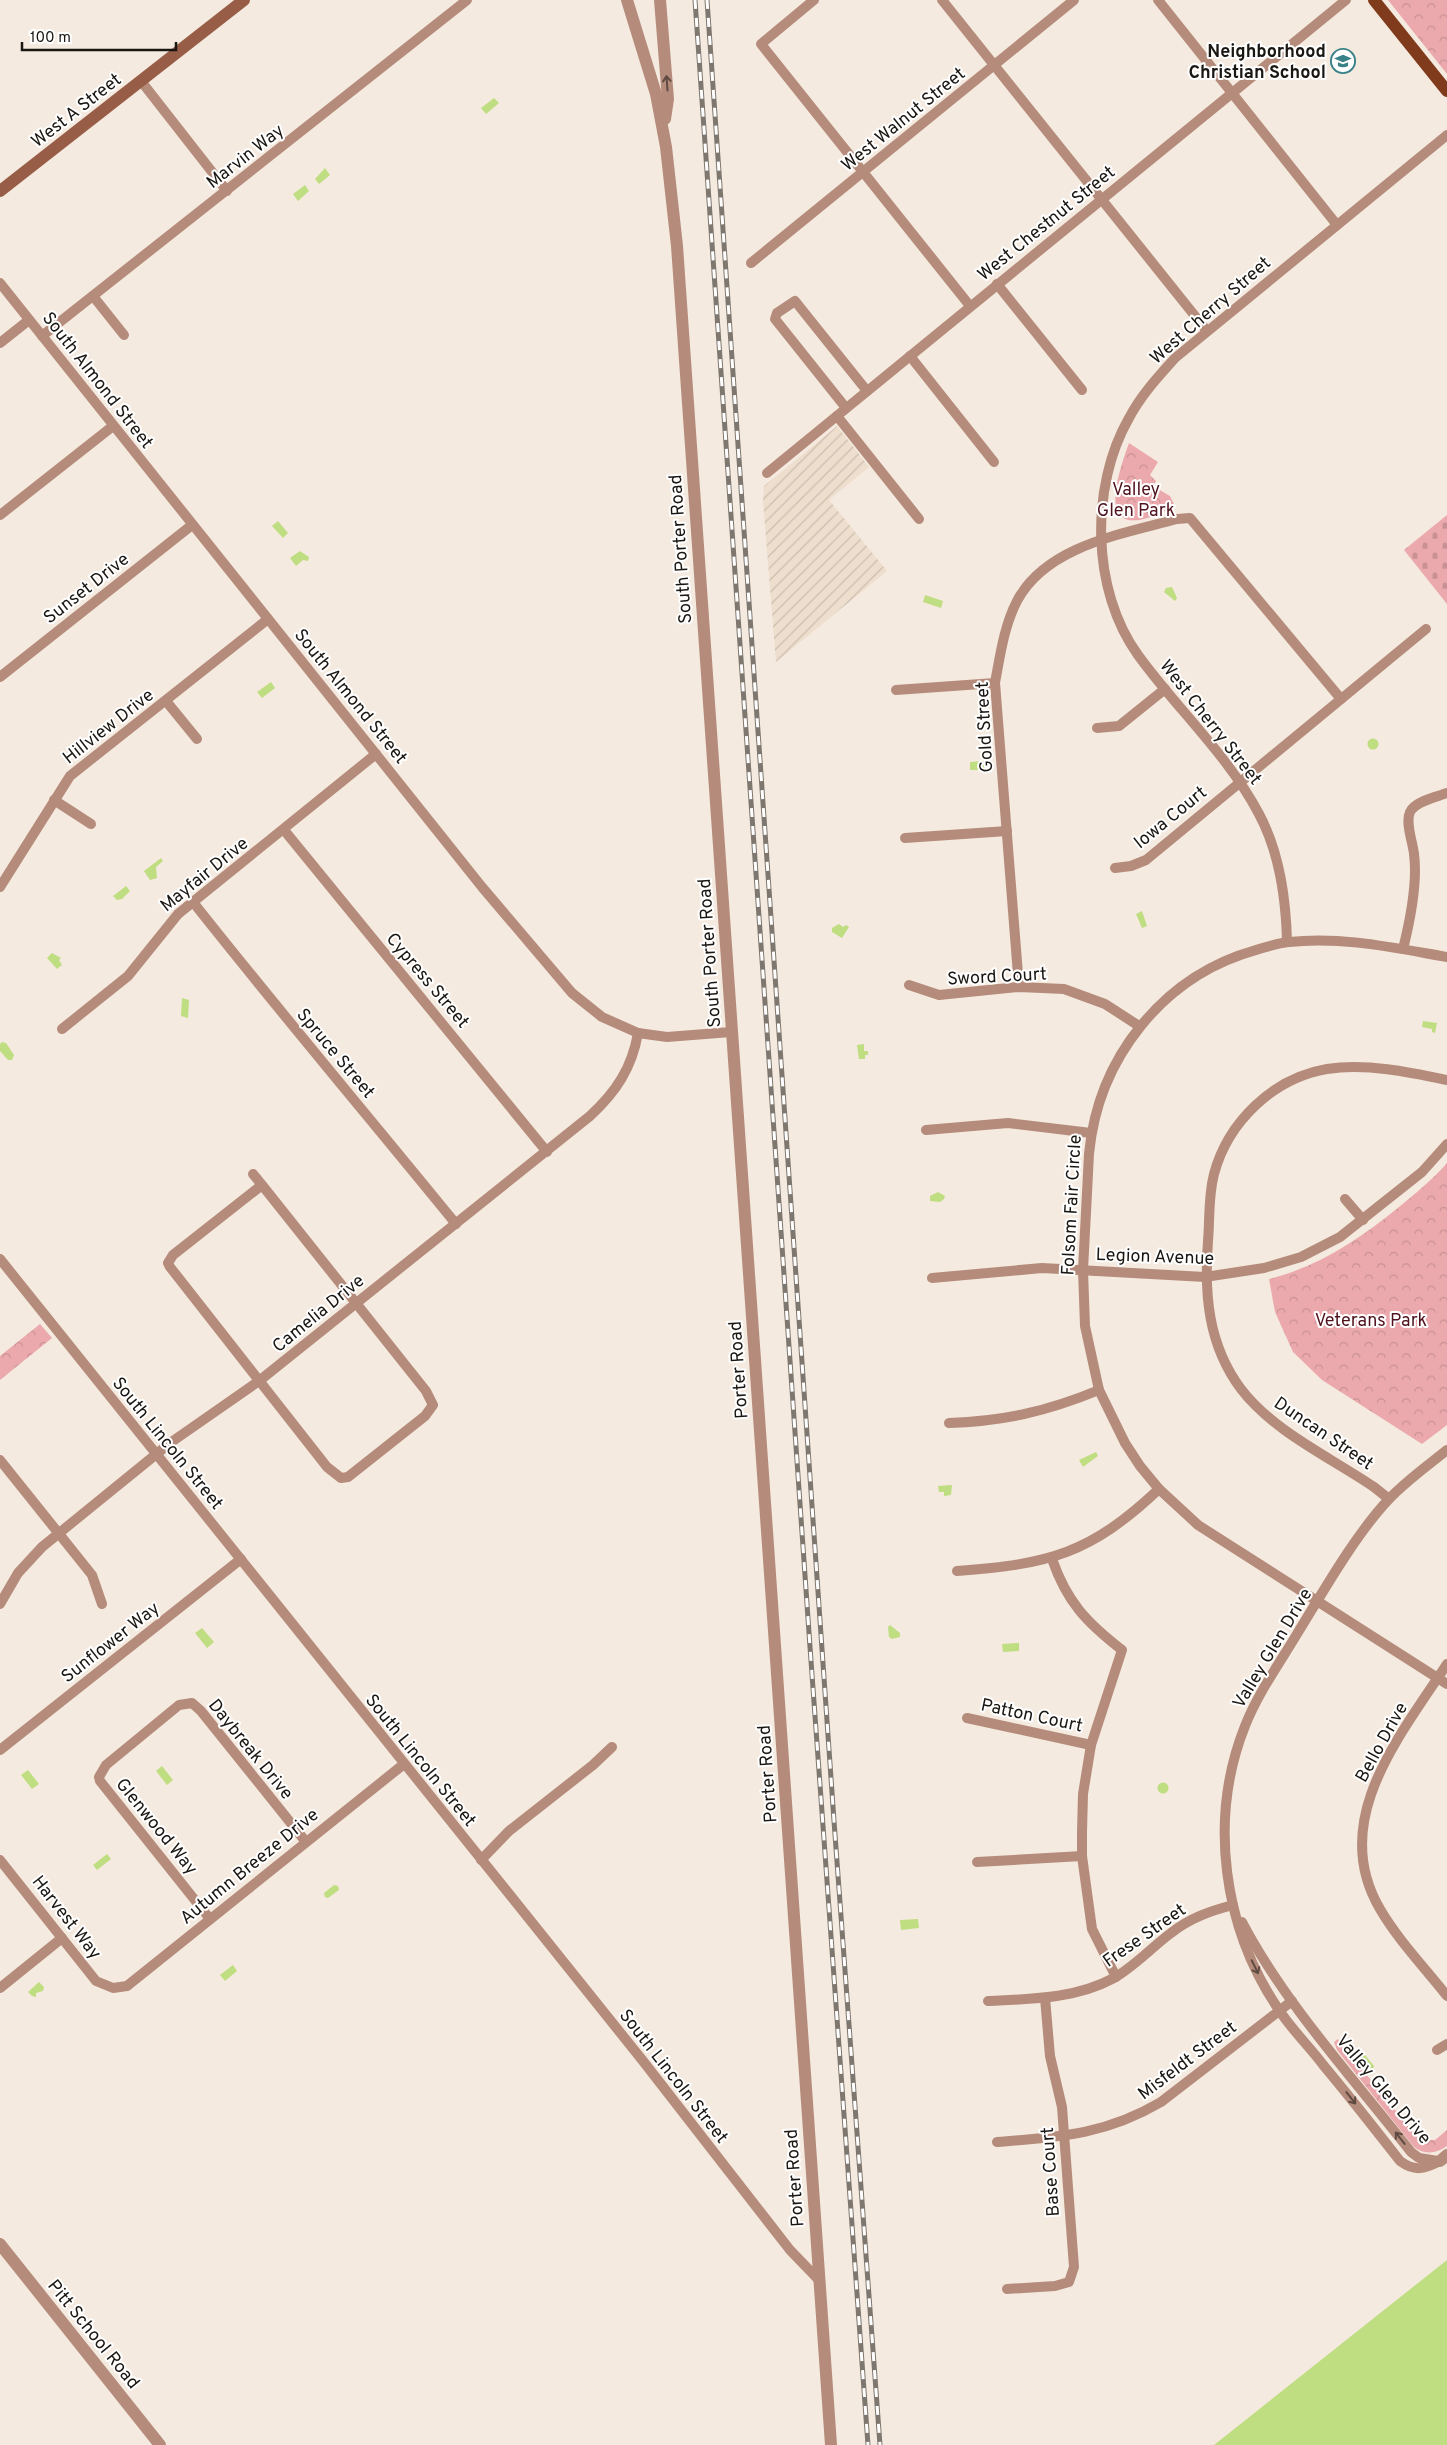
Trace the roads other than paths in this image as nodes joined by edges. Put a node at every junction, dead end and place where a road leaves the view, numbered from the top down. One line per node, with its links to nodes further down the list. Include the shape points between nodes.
1 (244, 0): 12 (main road, West A Street)
2 (467, 0): 19 (street, Marvin Way)
3 (626, 0): 15 (street, South Porter Road, via 656,94)
4 (660, 0): 15 (street, one-way to 4, via 668,99)
5 (814, 0): 17 (street, via 761,44)
6 (942, 0): 11 (street)
7 (1074, 0): 11 (street, West Walnut Street)
8 (1158, 0): 14 (street)
9 (1346, 0): 14 (street, West Chestnut Street)
10 (1374, 0): 13 (main road)
11 (995, 66): 17 (street, West Walnut Street); 20 (street)
12 (141, 81): 18 (main road, West A Street); 19 (street)
13 (1447, 91)
14 (1232, 92): 20 (street, West Chestnut Street); 21 (street)
15 (664, 131): 72 (street, South Porter Road, via 677,246)
16 (1447, 135): 21 (street, West Cherry Street)
17 (863, 172): 22 (street, West Walnut Street); 26 (street)
18 (0, 191)
19 (227, 191): 25 (street, Marvin Way)
20 (1102, 198): 24 (street, West Chestnut Street); 28 (street)
21 (1337, 225): 28 (street, West Cherry Street)
22 (751, 263)
23 (0, 283): 27 (street, South Almond Street)
24 (997, 284): 26 (street, West Chestnut Street); 33 (street)
25 (93, 296): 29 (street); 30 (street, Marvin Way)
26 (970, 306): 32 (street, West Chestnut Street)
27 (29, 320): 30 (street, South Almond Street); 31 (street)
28 (1207, 330): 43 (street, West Cherry Street, via 1152,383 1128,418 1107,476)
29 (124, 335)
30 (42, 336): 37 (street, South Almond Street)
31 (0, 343)
32 (910, 356): 34 (street, West Chestnut Street); 38 (street)
33 (1082, 390)
34 (867, 391): 35 (street, West Chestnut Street); 35 (street, via 795,302 777,313 775,319)
35 (846, 408): 36 (street, West Chestnut Street)
36 (837, 416): 39 (street, West Chestnut Street); 41 (street)
37 (113, 426): 40 (street); 42 (street, South Almond Street)
38 (994, 462)
39 (767, 473)
40 (0, 515)
41 (919, 519)
42 (192, 525): 44 (street, South Almond Street); 46 (street, Sunset Drive)
43 (1101, 540): 47 (street, Gold Street, via 1070,552 1041,572 1018,600 1004,636); 48 (street, West Cherry Street, via 1110,591 1120,622 1137,653); 50 (street, Gold Street, via 1190,518)
44 (268, 619): 51 (street, Hillview Drive); 54 (street, South Almond Street)
45 (1426, 629): 50 (street, Iowa Court)
46 (0, 678)
47 (995, 683): 49 (street); 60 (street, Gold Street)
48 (1165, 689): 52 (street, via 1118,726); 55 (street, West Cherry Street)
49 (896, 690)
50 (1341, 699): 55 (street, Iowa Court)
51 (166, 701): 53 (street); 57 (street, Hillview Drive, via 70,776)
52 (1097, 728)
53 (197, 739)
54 (376, 754): 59 (street, Mayfair Drive); 73 (street, South Almond Street, via 572,993 602,1017)
55 (1241, 783): 62 (street, Iowa Court, via 1146,860); 65 (street, West Cherry Street, via 1260,815 1273,848 1282,888)
56 (1447, 793): 66 (street, via 1417,804 1410,812 1415,856)
57 (54, 800): 58 (street); 63 (street, Hillview Drive)
58 (91, 824)
59 (284, 830): 64 (street, Mayfair Drive); 79 (street, Cypress Street)
60 (1007, 831): 61 (street); 69 (street, Gold Street)
61 (905, 838)
62 (1115, 868)
63 (0, 887)
64 (193, 902): 71 (street, Mayfair Drive, via 166,927 128,976); 84 (street, Spruce Street)
65 (1287, 942): 66 (street, Folsom Fair Circle, via 1341,940); 70 (street, Folsom Fair Circle, via 1238,955 1207,970 1164,1000)
66 (1403, 949): 67 (street, Folsom Fair Circle)
67 (1447, 957)
68 (909, 985): 69 (street, Sword Court, via 939,995)
69 (1019, 987): 70 (street, Sword Court, via 1064,989 1105,1004)
70 (1139, 1026): 77 (street, Folsom Fair Circle, via 1119,1055 1100,1097)
71 (62, 1029)
72 (731, 1032): 73 (street, South Almond Street, via 685,1037); 75 (street, South Porter Road)
73 (638, 1033): 79 (street, Camelia Drive, via 631,1062 614,1091)
74 (1447, 1080): 87 (street, Duncan Street, via 1385,1069 1327,1069 1304,1075 1260,1102 1240,1121 1224,1146 1214,1173 1208,1204)
75 (737, 1101): 135 (street, Porter Road)
76 (926, 1130): 77 (street, via 1008,1123)
77 (1091, 1133): 86 (street, Folsom Fair Circle)
78 (1447, 1144): 83 (street, Legion Avenue, via 1422,1172)
79 (547, 1152): 84 (street, Camelia Drive)
80 (253, 1174): 81 (street)
81 (262, 1185): 89 (street); 90 (street, via 168,1262 172,1272)
82 (1345, 1199): 83 (street)
83 (1363, 1220): 87 (street, Legion Avenue, via 1340,1237 1286,1263)
84 (456, 1224): 89 (street, Camelia Drive)
85 (0, 1259): 94 (street, South Lincoln Street)
86 (1083, 1270): 87 (street, Legion Avenue); 88 (street, Legion Avenue, via 1042,1268); 91 (street, Folsom Fair Circle, via 1085,1326)
87 (1205, 1277): 97 (street, Duncan Street, via 1213,1334 1220,1355 1241,1389 1271,1420)
88 (932, 1278)
89 (356, 1303): 90 (street, Camelia Drive); 90 (street, via 426,1391 433,1405 355,1472 341,1478 327,1467)
90 (259, 1381): 94 (street, Camelia Drive)
91 (1099, 1390): 92 (street, via 1061,1405 1009,1419); 96 (street, Folsom Fair Circle, via 1125,1443)
92 (949, 1423)
93 (1447, 1450): 97 (street, Valley Glen Drive)
94 (156, 1454): 98 (street, Camelia Drive); 99 (street, South Lincoln Street)
95 (0, 1460): 98 (street)
96 (1159, 1489): 100 (street, via 1109,1532); 102 (street, Folsom Fair Circle, via 1198,1525)
97 (1389, 1499): 102 (street, Valley Glen Drive)
98 (58, 1534): 103 (street, Camelia Drive, via 18,1572); 104 (street, via 92,1575)
99 (241, 1559): 110 (street, Sunflower Way); 111 (street, South Lincoln Street)
100 (1052, 1559): 101 (street); 108 (street, via 1060,1582 1080,1613 1122,1650)
101 (957, 1572)
102 (1317, 1602): 106 (street, Folsom Fair Circle); 118 (street, Valley Glen Drive, via 1257,1700 1237,1748 1225,1818)
103 (0, 1604)
104 (102, 1604)
105 (1447, 1664): 106 (street, Bello Drive)
106 (1443, 1681): 124 (street, Bello Drive, via 1379,1772 1365,1809 1361,1845 1367,1879 1380,1909)
107 (967, 1718): 108 (street, Patton Court)
108 (1091, 1745): 114 (street, via 1084,1794)
109 (612, 1747): 116 (street, via 593,1766 509,1831)
110 (0, 1750)
111 (404, 1764): 113 (street, Autumn Breeze Drive); 116 (street, South Lincoln Street)
112 (99, 1776): 113 (street, Daybreak Drive, via 106,1765 188,1702 196,1705); 119 (street, Glenwood Way, via 104,1787)
113 (306, 1842): 119 (street, Autumn Breeze Drive)
114 (1082, 1856): 117 (street); 121 (street, via 1092,1929)
115 (0, 1860): 120 (street, Harvest Way)
116 (482, 1860): 135 (street, South Lincoln Street, via 790,2250)
117 (977, 1862)
118 (1233, 1906): 121 (street, Frese Street, via 1211,1911 1183,1925); 127 (street, Valley Glen Drive, via 1254,1945); 128 (street, Valley Glen Drive, one-way to 128, via 1244,1945)
119 (210, 1919): 123 (street, Autumn Breeze Drive, via 127,1986)
120 (62, 1938): 122 (street); 123 (street, Harvest Way, via 96,1981)
121 (1116, 1977): 125 (street, Frese Street, via 1096,1987)
122 (0, 1988)
123 (113, 1988)
124 (1447, 1996)
125 (1045, 1998): 126 (street, Frese Street); 131 (street, Base Court, via 1050,2056 1062,2107)
126 (988, 2001)
127 (1292, 2001): 128 (street, Misfeldt Street); 133 (street, Valley Glen Drive, one-way to 127, via 1419,2158 1411,2152)
128 (1279, 2010): 131 (street, Misfeldt Street, via 1167,2098 1142,2113 1093,2131); 133 (street, Valley Glen Drive, one-way to 133, via 1400,2161 1419,2170)
129 (1447, 2044): 130 (street)
130 (1437, 2050)
131 (1064, 2136): 132 (street, Misfeldt Street); 136 (street, Base Court, via 1074,2267 1070,2282)
132 (997, 2142)
133 (1444, 2158)
134 (0, 2244): 137 (street, Pitt School Road)
135 (818, 2279): 138 (street, Porter Road)
136 (1007, 2290)
137 (160, 2445)
138 (831, 2445)

